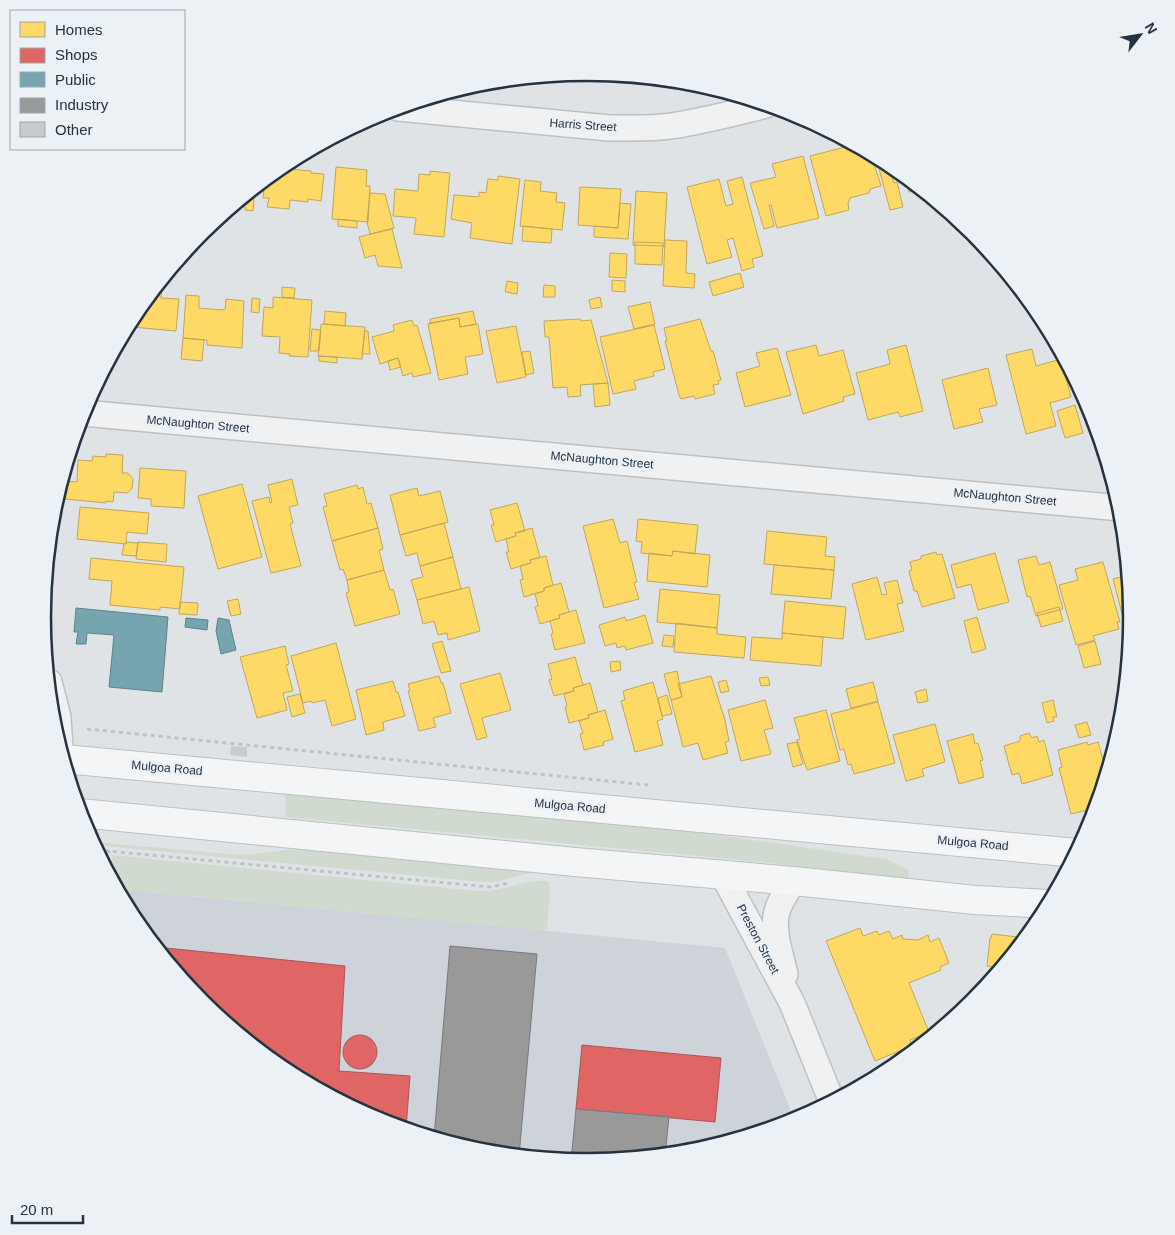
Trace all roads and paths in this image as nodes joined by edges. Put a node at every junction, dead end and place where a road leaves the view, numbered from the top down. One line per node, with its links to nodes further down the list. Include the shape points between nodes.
1 (754, 108): 2 (street, Harris Street, via 715,118 643,128 609,128)
2 (416, 110)
3 (91, 414): 4 (street, McNaughton Street)
4 (1112, 507)
5 (87, 729): 7 (path)
6 (71, 760): 11 (main road, Mulgoa Road)
7 (653, 786)
8 (89, 814): 13 (main road)
9 (105, 851): 10 (path)
10 (109, 851): 12 (path); 14 (path, via 490,887)
11 (1069, 852)
12 (108, 857)
13 (723, 875): 15 (main road); 17 (street, Preston Street)
14 (517, 880)
15 (794, 881): 16 (main road); 17 (street, Preston Street, via 776,915 780,956)
16 (1041, 904)
17 (792, 1003): 18 (street, Preston Street)
18 (829, 1096)

